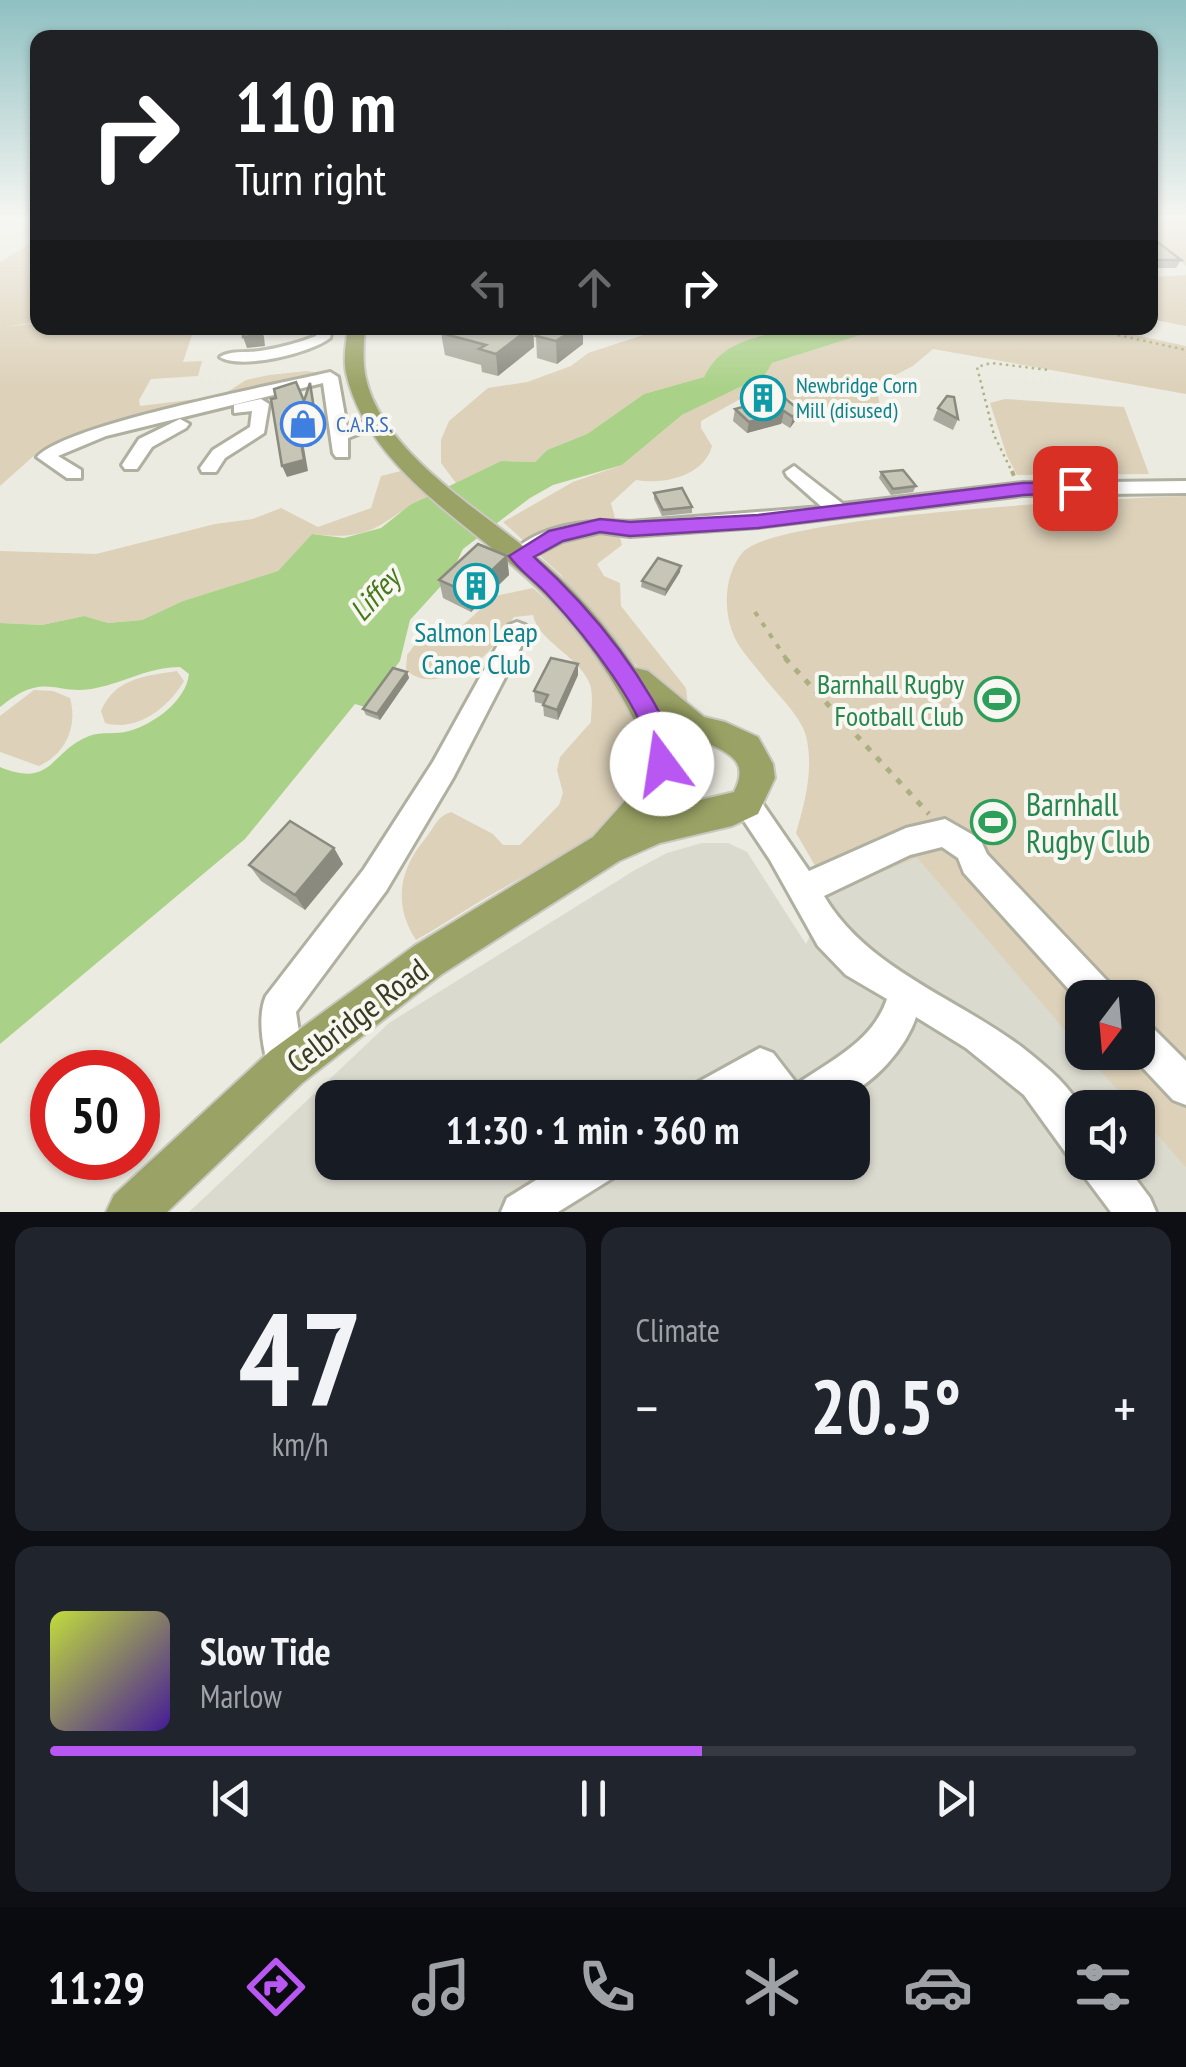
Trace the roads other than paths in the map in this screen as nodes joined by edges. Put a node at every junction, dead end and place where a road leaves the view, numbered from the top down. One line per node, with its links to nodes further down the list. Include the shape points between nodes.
1 (324, 335): 3 (street, via 312,344 244,359)
2 (355, 335): 5 (main road, via 352,370)
3 (228, 356)
4 (260, 400): 5 (street, via 330,378 341,444); 6 (street, via 165,430 145,442); 7 (street, via 262,421 254,435 219,454); 9 (street, via 100,432 46,457)
5 (376, 423): 12 (main road, via 425,478)
6 (132, 465)
7 (209, 468)
8 (794, 472): 11 (street)
9 (74, 474)
10 (1186, 487): 11 (street, via 1023,489)
11 (840, 512): 12 (street, via 600,526 556,536)
12 (520, 556): 14 (main road)
13 (517, 631): 23 (street, via 375,880 278,1008)
14 (616, 662): 15 (main road); 16 (main road)
15 (696, 730): 16 (main road, via 682,735); 17 (main road, via 714,730 746,748 756,764 758,778)
16 (664, 758): 17 (main road, via 664,779 690,807); 18 (main road, via 654,792)
17 (731, 808): 18 (main road, via 656,826); 19 (street)
18 (606, 849): 23 (main road, Celbridge Road, via 428,960)
19 (802, 890): 20 (street, via 906,842 945,833 970,849); 21 (street, via 842,949)
20 (1083, 980)
21 (907, 992): 26 (street, via 894,1031); 28 (street, via 1037,1082)
22 (1155, 1055): 27 (street)
23 (286, 1067): 31 (main road, Celbridge Road)
24 (736, 1080): 25 (street, via 760,1066)
25 (771, 1080)
26 (834, 1080)
27 (1186, 1087)
28 (1065, 1119)
29 (573, 1180): 32 (street)
30 (1112, 1180): 33 (street)
31 (131, 1212)
32 (522, 1212)
33 (1136, 1212)

